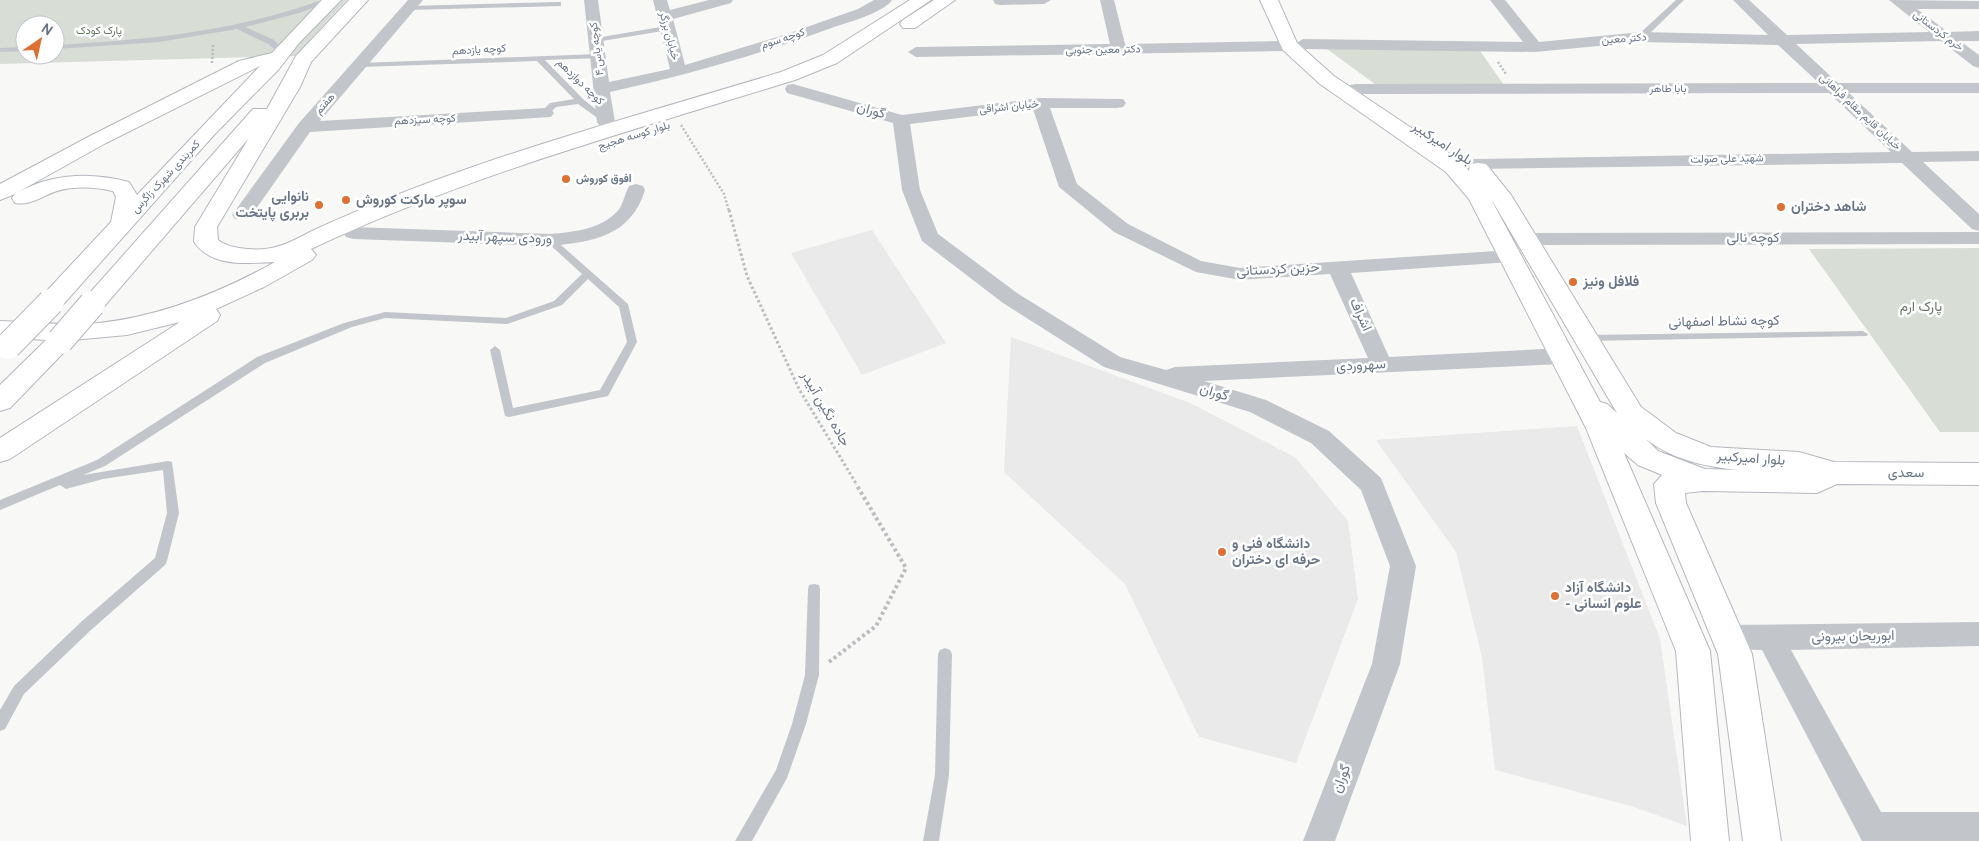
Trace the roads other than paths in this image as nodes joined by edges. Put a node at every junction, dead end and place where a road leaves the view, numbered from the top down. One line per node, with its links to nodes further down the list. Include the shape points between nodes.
1 (331, 0): 22 (lane); 35 (street, کمربندی شهرک زاگرس)
2 (360, 0): 38 (street)
3 (591, 0): 26 (street, کوچه یاس ۴)
4 (660, 0): 21 (street, خیابان برزگر)
5 (726, 0): 21 (street)
6 (884, 0): 41 (street, کوچه سوم, via 863,12 793,37)
7 (922, 0): 42 (street, بلوار کوسه هجیج)
8 (946, 0): 42 (street, بلوار کوسه هجیج, via 831,73)
9 (1044, 0): 16 (street)
10 (1107, 0): 33 (street)
11 (1269, 0): 28 (street, بلوار امیرکبیر)
12 (1285, 0): 28 (street, بلوار امیرکبیر)
13 (1496, 0): 30 (street)
14 (1680, 0): 24 (lane)
15 (1740, 0): 27 (street, خیابان قایم مقام فراهانی)
16 (1000, 1)
17 (1899, 2): 20 (street); 25 (street, خرم کردستانی)
18 (413, 4): 19 (lane); 40 (street, هفتم)
19 (558, 4)
20 (1979, 5)
21 (665, 23): 26 (lane); 41 (street, خیابان برزگر)
22 (236, 26): 29 (lane, via 173,37); 35 (lane, via 271,42)
23 (1979, 36): 25 (street, دکتر معین)
24 (1641, 37): 27 (street, دکتر معین); 30 (street, دکتر معین)
25 (1945, 37): 27 (street, دکتر معین); 39 (street, خرم کردستانی)
26 (596, 40): 36 (street, کوچه یاس ۴)
27 (1784, 40): 43 (street, خیابان قایم مقام فراهانی)
28 (1296, 45): 30 (street, دکتر معین); 33 (street, دکتر معین جنوبی); 45 (street, بلوار امیرکبیر); 56 (street, بلوار امیرکبیر, via 1326,80)
29 (65, 46)
30 (1535, 47)
31 (15, 49): 32 (lane)
32 (0, 50)
33 (1119, 50): 34 (street, دکتر معین جنوبی)
34 (916, 52)
35 (279, 55): 58 (street, via 246,65); 61 (street, کمربندی شهرک زاگرس)
36 (598, 56): 37 (lane, کوچه یازدهم); 46 (street, کوچه یاس ۴)
37 (538, 57): 40 (lane, کوچه یازدهم); 47 (lane, کوچه دوازدهم)
38 (303, 60): 68 (street, via 206,227 206,242 219,253 248,256); 80 (street, bridge, via 243,134 60,341)
39 (1979, 63)
40 (360, 65): 53 (street, هفتم)
41 (679, 72): 46 (street, کوچه سوم)
42 (786, 84): 51 (street, گوران); 52 (street, بلوار کوسه هجیج); 63 (street, بلوار کوسه هجیج, via 406,211)
43 (1834, 88): 44 (street, بابا طاهر); 45 (street, بابا طاهر); 54 (street, خیابان قایم مقام فراهانی)
44 (1979, 88)
45 (1356, 89): 56 (street, بلوار امیرکبیر)
46 (602, 93): 52 (street, کوچه یاس ۴)
47 (580, 101): 50 (lane, via 553,104); 52 (lane, کوچه دوازدهم)
48 (1040, 103): 49 (street, خیابان اشراقی); 51 (street, خیابان اشراقی); 69 (street, حزین کردستانی, via 1068,188 1122,228 1196,266 1240,274)
49 (1117, 103)
50 (545, 113): 53 (street, کوچه سیزدهم)
51 (901, 120): 79 (street, گوران, via 911,190 929,237 1010,298 1112,362)
52 (609, 126): 66 (street, بلوار کوسه هجیج, via 363,216)
53 (305, 127): 60 (street, هفتم)
54 (1905, 156): 55 (street, شهید علی صولت); 56 (street, شهید علی صولت); 62 (street, خیابان قایم مقام فراهانی)
55 (1979, 156)
56 (1464, 165): 67 (street, بلوار امیرکبیر, via 1479,197)
57 (636, 190): 65 (street, ورودی سپهر آبیدر, via 629,209 615,222 576,238)
58 (0, 193)
59 (0, 211): 61 (street, via 33,192 60,183 107,182 121,187 126,197)
60 (242, 215)
61 (122, 224): 75 (street, کمربندی شهرک زاگرس, bridge, via 51,302)
62 (1979, 225)
63 (354, 233): 65 (street, ورودی سپهر آبیدر); 66 (street, بلوار کوسه هجیج)
64 (1979, 238): 67 (street, کوچه نالی)
65 (550, 240): 70 (lane)
66 (317, 243): 68 (street); 71 (street)
67 (1519, 248): 69 (street, حزین کردستانی); 74 (street, بلوار امیرکبیر); 77 (street, بلوار امیرکبیر)
68 (282, 254): 72 (street, via 184,300 125,315 65,318)
69 (1337, 266): 78 (street, اشراف)
70 (588, 274): 76 (lane, via 624,306 632,342 604,393 509,413); 86 (lane, via 558,303 507,321 385,315 348,325 261,360 101,463)
71 (259, 282): 75 (street, via 160,321); 82 (street)
72 (0, 315)
73 (1863, 334): 74 (lane, کوچه نشاط اصفهانی)
74 (1586, 338): 83 (street, بلوار امیرکبیر, via 1632,414 1666,440 1708,457 1799,462)
75 (3, 343)
76 (495, 350)
77 (1563, 356): 78 (street, سهروردی); 81 (street, بلوار امیرکبیر)
78 (1382, 364): 79 (street, سهروردی)
79 (1158, 376): 98 (street, گوران, via 1258,406 1320,437 1372,485 1403,566 1386,664)
80 (0, 400)
81 (1587, 402): 85 (street, via 1648,458); 99 (street, بلوار امیرکبیر, via 1693,651)
82 (0, 452)
83 (1834, 473): 84 (street, سعدی); 85 (street, بلوار امیرکبیر, via 1817,482)
84 (1979, 474)
85 (1702, 480): 90 (street, بلوار امیرکبیر, via 1669,484 1671,503)
86 (30, 492): 87 (lane); 93 (lane, via 168,465 173,513 161,561 19,690)
87 (0, 505)
88 (814, 589): 96 (lane, via 812,675 799,724 782,773)
89 (1979, 634): 91 (street, ابوریحان بیرونی)
90 (1728, 636): 91 (street, ابوریحان بیرونی); 100 (street, بلوار امیرکبیر, via 1735,654)
91 (1770, 638): 95 (street)
92 (945, 654): 97 (lane, via 942,775)
93 (0, 724)
94 (1979, 828): 95 (street)
95 (1875, 835)
96 (743, 841)
97 (931, 841)
98 (1319, 841)
99 (1710, 841)
100 (1762, 841)

